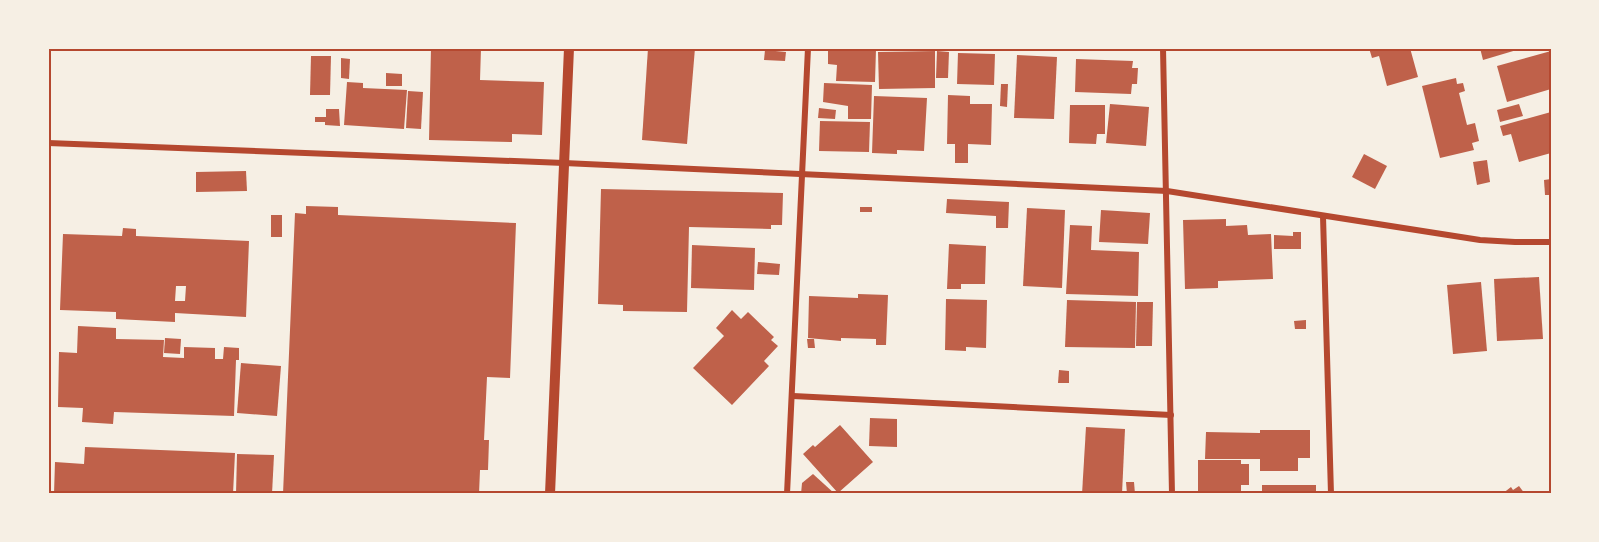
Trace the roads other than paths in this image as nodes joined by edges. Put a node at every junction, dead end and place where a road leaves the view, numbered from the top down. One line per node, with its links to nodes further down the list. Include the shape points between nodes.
1 (570, 48): 5 (street)
2 (808, 48): 6 (street)
3 (1163, 48): 7 (street)
4 (48, 143): 5 (street)
5 (564, 163): 6 (street); 12 (street)
6 (802, 174): 7 (street); 10 (street)
7 (1167, 191): 8 (street); 11 (street)
8 (1323, 216): 9 (street, via 1480,240); 15 (street)
9 (1551, 242)
10 (793, 396): 11 (street); 13 (street)
11 (1171, 415): 14 (street)
12 (550, 494)
13 (787, 494)
14 (1172, 494)
15 (1331, 494)

